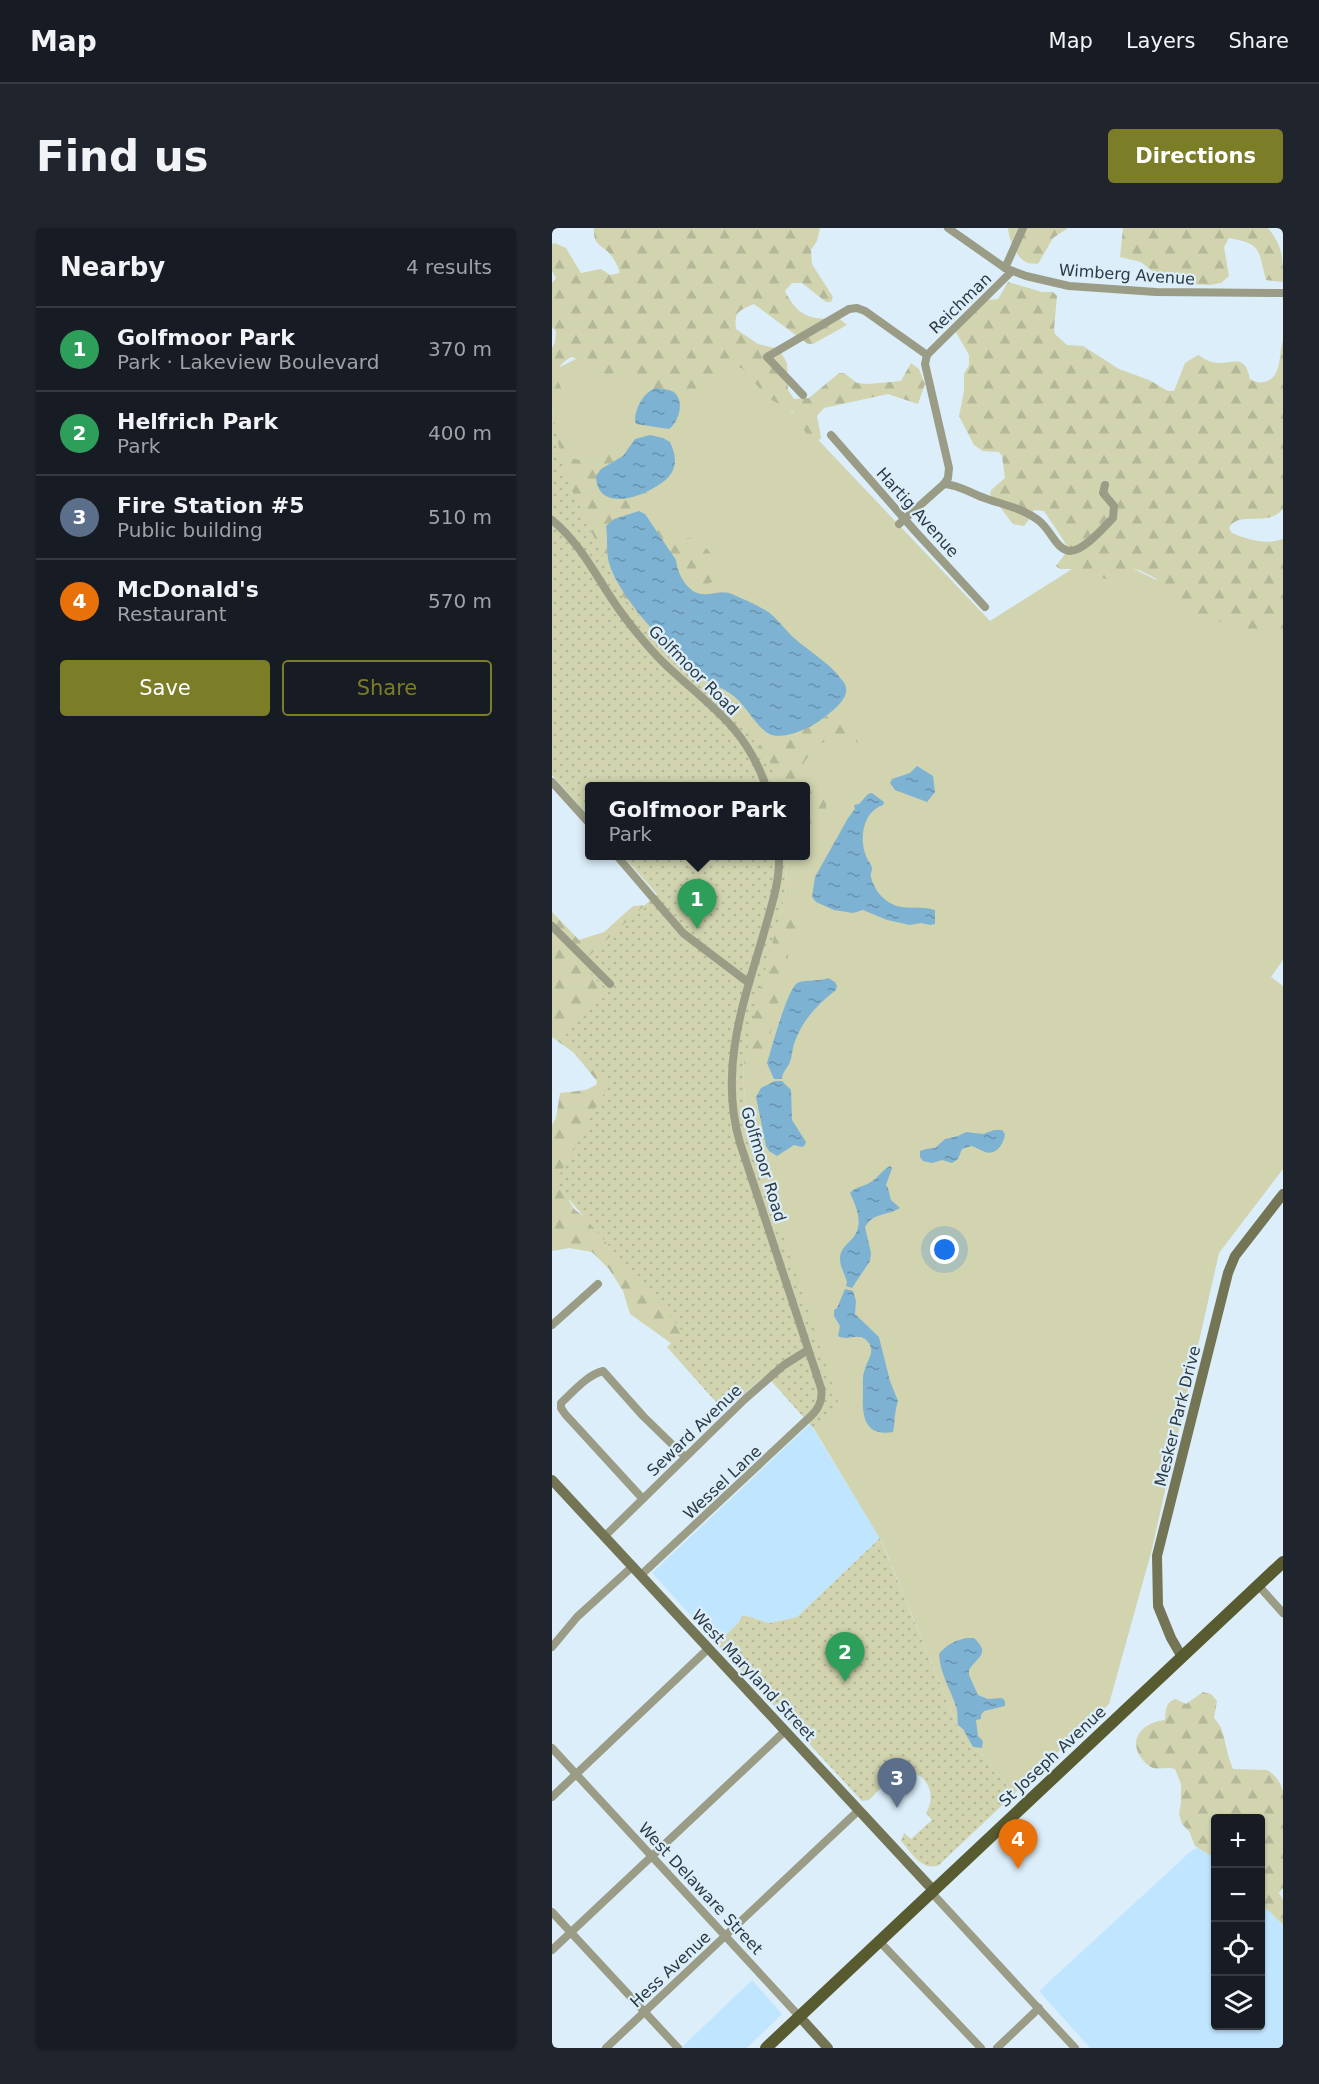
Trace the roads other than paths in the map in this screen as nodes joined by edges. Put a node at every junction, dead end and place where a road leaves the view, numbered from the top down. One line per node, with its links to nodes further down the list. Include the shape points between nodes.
1 (948, 228): 3 (street, Wimberg Avenue)
2 (1023, 228): 3 (street, Reichman)
3 (1008, 269): 4 (street, Wimberg Avenue, via 1045,281 1090,288); 5 (street, Reichman)
4 (1283, 293)
5 (927, 355): 6 (street, via 865,311 854,308 767,357); 8 (street, via 925,364 949,468)
6 (803, 395)
7 (831, 435): 10 (street, Hartig Avenue)
8 (944, 484): 9 (street, via 956,485 1033,516 1060,547 1071,551 1082,547 1113,518 1114,506 1103,493); 10 (street)
9 (1106, 485)
10 (905, 518): 12 (street); 13 (street, Hartig Avenue)
11 (552, 520): 15 (street, Golfmoor Road, via 575,541 625,618 653,651 739,734)
12 (898, 524)
13 (985, 607)
14 (552, 782): 16 (street)
15 (764, 782)
16 (585, 819)
17 (621, 860): 20 (street, via 683,933)
18 (778, 860): 20 (street, Golfmoor Road, via 774,898)
19 (552, 926): 21 (street)
20 (749, 983): 25 (street, Golfmoor Road, via 731,1059 732,1102 740,1143)
21 (610, 984)
22 (1283, 1194): 37 (street, Mesker Park Drive, via 1236,1256 1228,1273 1157,1556 1158,1606)
23 (598, 1284): 24 (street)
24 (552, 1325)
25 (808, 1350): 26 (street, Golfmoor Road, via 821,1388); 27 (street, Seward Avenue, via 731,1411)
26 (819, 1407): 32 (street, Wessel Lane)
27 (685, 1457): 29 (street, Seward Avenue); 29 (street, via 603,1371 561,1403 565,1414)
28 (552, 1480): 30 (street, West Maryland Street)
29 (642, 1498): 30 (street, Seward Avenue)
30 (605, 1536): 32 (street, West Maryland Street)
31 (1283, 1562): 33 (main road, St Joseph Avenue)
32 (637, 1571): 35 (street, Wessel Lane, via 577,1617); 36 (street, West Maryland Street)
33 (1258, 1586): 34 (street); 37 (main road, St Joseph Avenue)
34 (1283, 1613)
35 (552, 1647)
36 (710, 1648): 38 (street, West Maryland Street); 40 (street)
37 (1182, 1657): 44 (main road, St Joseph Avenue)
38 (785, 1731): 42 (street, West Maryland Street); 43 (street)
39 (552, 1748): 40 (street, West Delaware Street)
40 (576, 1774): 41 (street); 43 (street, West Delaware Street)
41 (552, 1797)
42 (859, 1810): 44 (street, West Maryland Street); 47 (street, Hess Avenue)
43 (652, 1857): 46 (street); 47 (street, West Delaware Street)
44 (932, 1891): 48 (main road, St Joseph Avenue); 50 (street, West Maryland Street)
45 (552, 1912): 46 (street)
46 (571, 1932): 49 (street); 51 (street)
47 (724, 1936): 51 (street, Hess Avenue); 52 (street, West Delaware Street)
48 (879, 1941): 52 (main road, St Joseph Avenue); 57 (street)
49 (552, 1950)
50 (1039, 2008): 58 (street); 59 (street, West Maryland Street)
51 (644, 2012): 53 (street, Hess Avenue); 54 (street)
52 (799, 2016): 55 (main road, St Joseph Avenue); 56 (street, West Delaware Street)
53 (606, 2048)
54 (678, 2048)
55 (766, 2048)
56 (828, 2048)
57 (981, 2048)
58 (996, 2048)
59 (1076, 2048)

